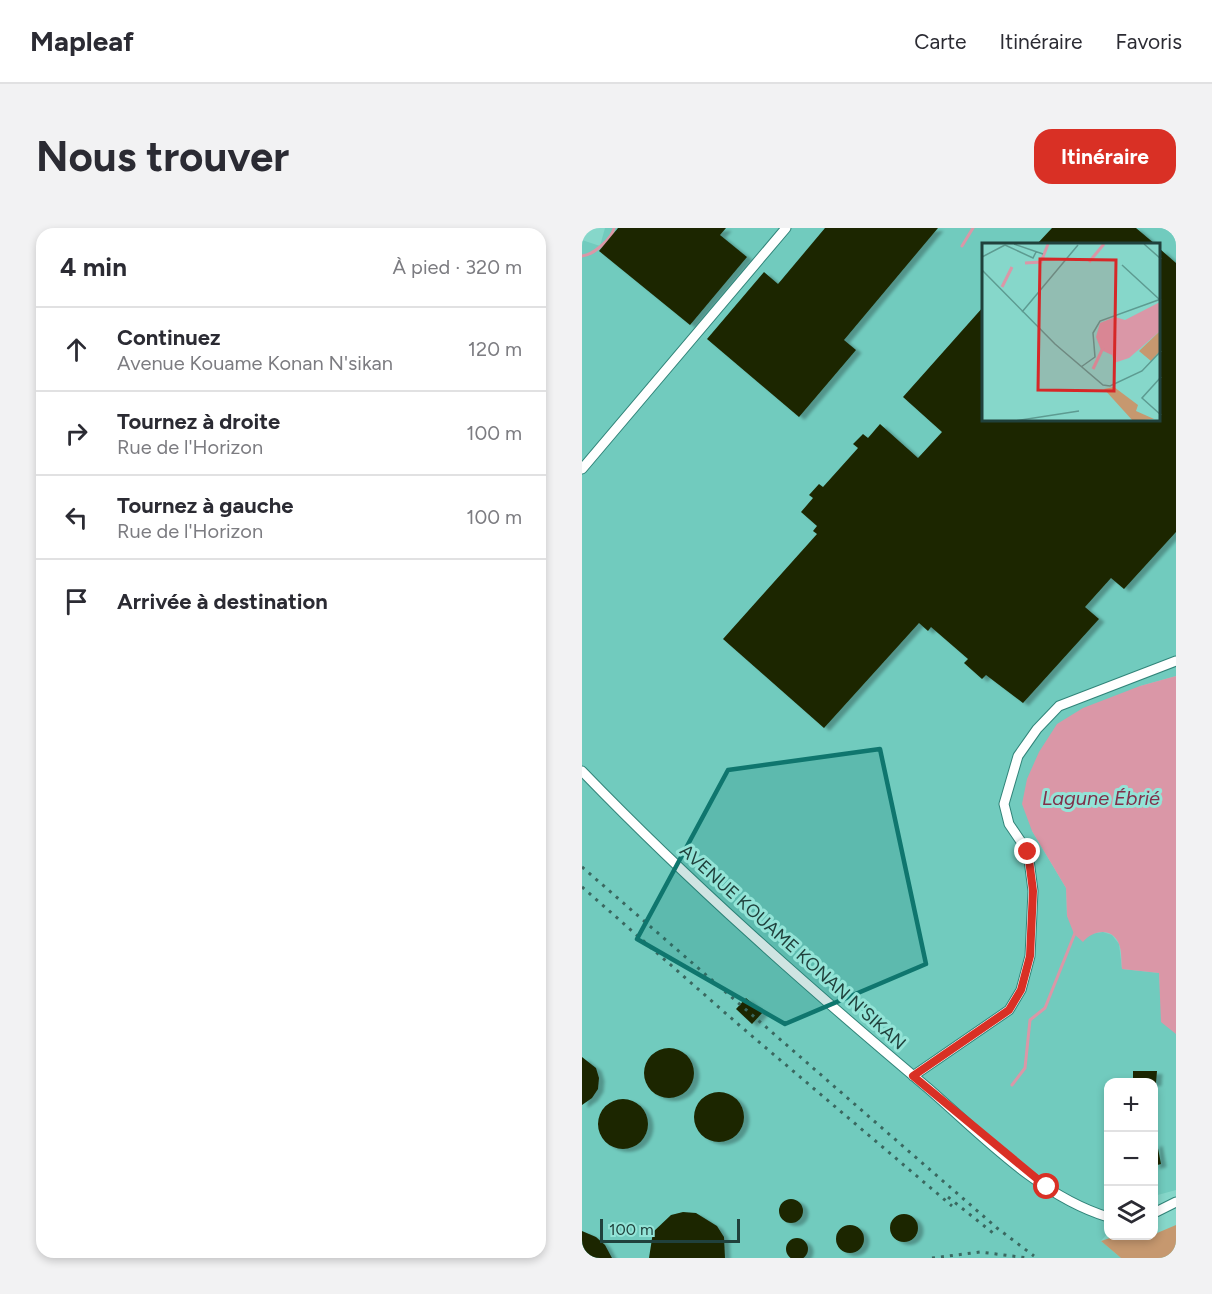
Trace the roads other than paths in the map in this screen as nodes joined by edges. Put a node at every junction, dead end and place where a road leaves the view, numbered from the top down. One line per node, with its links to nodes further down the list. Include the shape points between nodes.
1 (786, 228): 2 (street)
2 (582, 469)
3 (1176, 661): 5 (street, via 1059,706 1036,729 1018,756 1004,804 1009,824 1028,852 1033,891 1030,956 1021,990 1009,1010)
4 (582, 771): 5 (street, AVENUE KOUAME KONAN N'SIKAN, via 710,898)
5 (913, 1076): 8 (street, AVENUE KOUAME KONAN N'SIKAN, via 1047,1187)
6 (1176, 1202): 7 (street)
7 (1158, 1211)
8 (1104, 1215)

